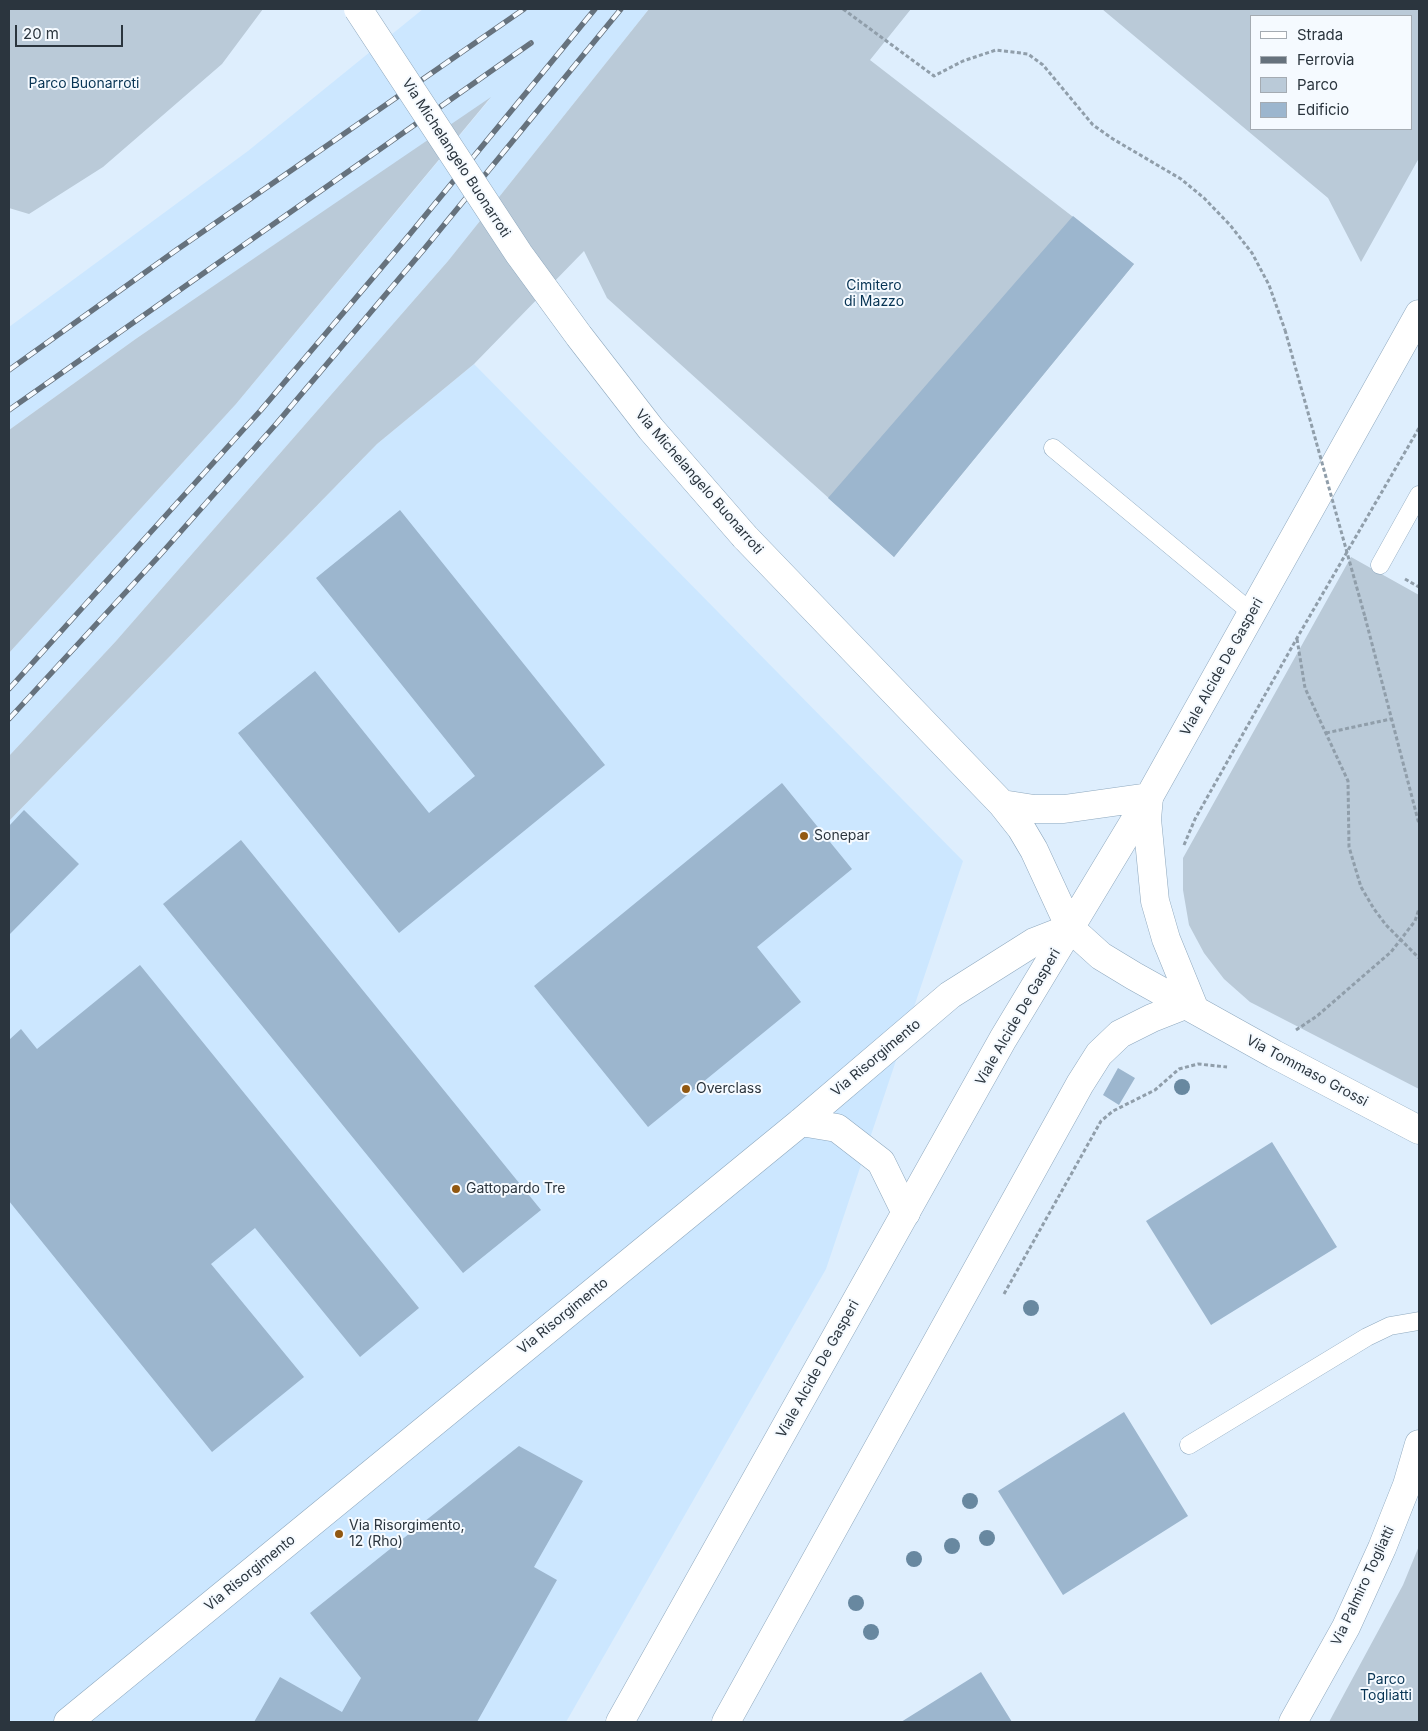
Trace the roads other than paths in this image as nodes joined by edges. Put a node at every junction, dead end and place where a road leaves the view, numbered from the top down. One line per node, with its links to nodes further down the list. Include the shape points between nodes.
1 (358, 9): 8 (street, Via Michelangelo Buonarroti, bridge, via 519,254 651,429 746,537)
2 (1419, 314): 6 (street, Viale Alcide De Gasperi)
3 (1053, 448): 6 (lane)
4 (1419, 496): 5 (lane)
5 (1380, 565)
6 (1252, 614): 7 (street, Viale Alcide De Gasperi)
7 (1149, 797): 8 (street, via 1057,810); 9 (street, Viale Alcide De Gasperi); 10 (street, via 1147,819 1155,901)
8 (1002, 804): 9 (street, Via Michelangelo Buonarroti, via 1034,850)
9 (1070, 928): 10 (street, Via Tommaso Grossi, via 1101,956); 11 (street, Via Risorgimento, via 1034,942 950,995); 13 (street, Viale Alcide De Gasperi, via 1003,1039)
10 (1190, 1007): 12 (street, Via Tommaso Grossi); 19 (street, via 1152,1018 1120,1034 1099,1054 1084,1076)
11 (801, 1122): 13 (street, via 837,1128 881,1162); 17 (street, Via Risorgimento)
12 (1419, 1130)
13 (906, 1213): 18 (street, Viale Alcide De Gasperi)
14 (1419, 1321): 16 (lane, via 1390,1326 1366,1337)
15 (1419, 1444): 20 (street, Via Palmiro Togliatti, via 1382,1548 1346,1627)
16 (1189, 1445)
17 (68, 1722)
18 (620, 1722)
19 (726, 1722)
20 (1293, 1722)

